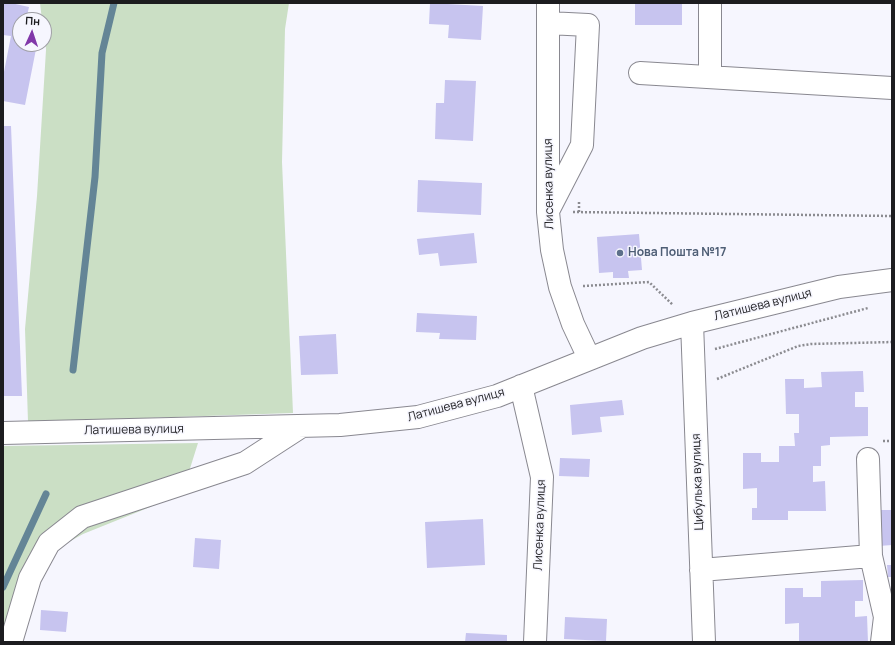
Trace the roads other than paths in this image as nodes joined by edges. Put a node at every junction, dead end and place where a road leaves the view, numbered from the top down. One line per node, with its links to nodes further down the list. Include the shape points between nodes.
1 (710, 3): 4 (street)
2 (548, 13): 6 (street, Лисенка вулиця); 6 (street, via 588,25 582,145)
3 (640, 73): 4 (street)
4 (710, 77): 5 (street)
5 (892, 88)
6 (548, 212): 9 (street, Лисенка вулиця, via 560,288 572,324)
7 (892, 280): 8 (street, Латишева вулиця, via 839,287)
8 (692, 323): 9 (street, Латишева вулиця); 15 (street, Цибулька вулиця)
9 (589, 358): 10 (street, Латишева вулиця)
10 (521, 386): 11 (street, Латишева вулиця, via 497,396 418,417); 18 (street, Лисенка вулиця, via 542,477)
11 (304, 426): 12 (street, Латишева вулиця); 17 (street, via 244,462 82,517 49,543 30,578)
12 (3, 433)
13 (868, 459): 14 (street)
14 (871, 556): 15 (street); 16 (street)
15 (701, 570): 19 (street, Цибулька вулиця)
16 (889, 617): 20 (street)
17 (11, 642)
18 (535, 642)
19 (704, 642)
20 (882, 642)

